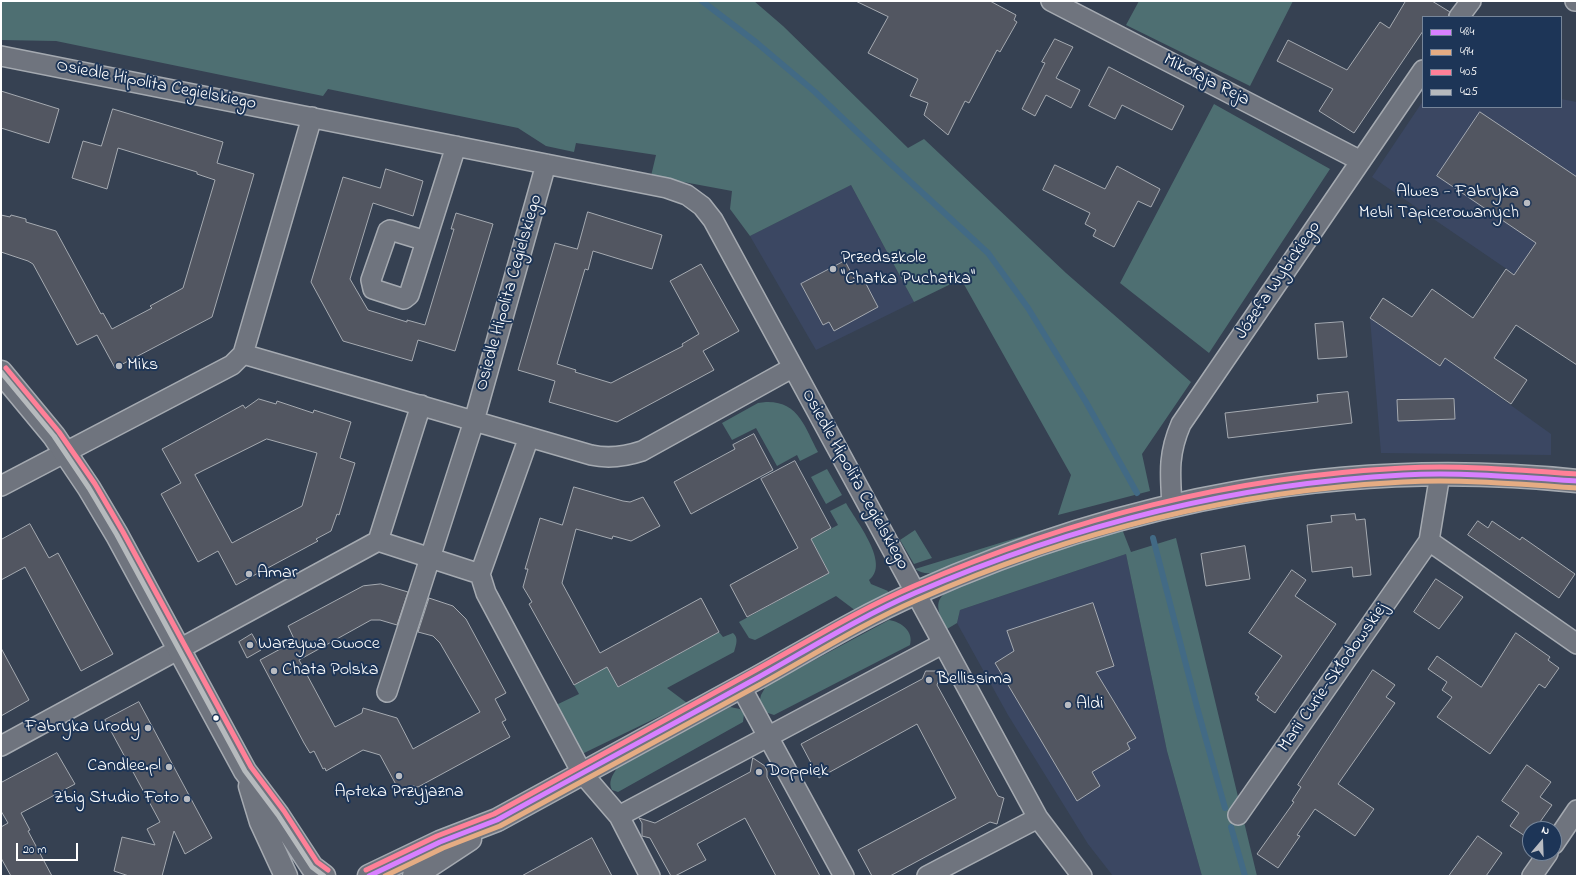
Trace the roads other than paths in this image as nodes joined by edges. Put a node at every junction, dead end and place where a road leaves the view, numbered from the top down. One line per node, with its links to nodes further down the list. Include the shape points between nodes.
1 (1051, 1): 8 (street, Mikołaja Reja)
2 (1471, 1): 3 (street)
3 (1460, 16)
4 (1, 56): 6 (street, Osiedle Hipolita Cegielskiego)
5 (1422, 71): 8 (street, Józefa Wybickiego)
6 (312, 117): 7 (street, Osiedle Hipolita Cegielskiego); 11 (street)
7 (456, 146): 9 (street, Osiedle Hipolita Cegielskiego); 10 (street)
8 (1361, 161): 21 (street, Józefa Wybickiego, via 1181,424 1170,458)
9 (546, 164): 12 (street, Osiedle Hipolita Cegielskiego, via 667,188 687,195 698,203 713,220); 15 (street, Osiedle Hipolita Cegielskiego)
10 (426, 241)
11 (243, 354): 14 (street, Osiedle Hipolita Cegielskiego); 17 (street, via 232,365)
12 (792, 368): 16 (street, Osiedle Hipolita Cegielskiego, via 636,453 607,458); 26 (street, Osiedle Hipolita Cegielskiego)
13 (1, 372): 17 (street)
14 (421, 405): 15 (street, Osiedle Hipolita Cegielskiego); 22 (street)
15 (474, 421): 16 (street, Osiedle Hipolita Cegielskiego); 24 (street, Osiedle Hipolita Cegielskiego)
16 (529, 437): 25 (street)
17 (65, 452): 20 (street); 29 (street, via 105,513)
18 (1440, 474): 19 (street, via 1507,475); 21 (street, via 1368,476 1317,481); 23 (street, Marii Curie-Skłodowskiej)
19 (1577, 481)
20 (1, 486)
21 (1172, 505): 26 (street, via 1058,537)
22 (378, 541): 24 (street); 29 (street)
23 (1429, 541): 28 (street); 37 (street, Marii Curie-Skłodowskiej)
24 (430, 558): 25 (street); 31 (street, Osiedle Hipolita Cegielskiego)
25 (480, 574): 35 (street, via 486,593)
26 (915, 593): 27 (street, Osiedle Hipolita Cegielskiego); 30 (street)
27 (942, 644): 32 (street); 39 (street, Osiedle Hipolita Cegielskiego)
28 (1577, 644)
29 (179, 649): 33 (street); 34 (street)
30 (741, 687): 32 (street); 35 (street)
31 (387, 692)
32 (768, 737): 38 (street); 48 (street)
33 (1, 746)
34 (245, 771): 43 (street, via 260,822); 44 (street, via 312,866)
35 (582, 773): 38 (street); 40 (street)
36 (1577, 810): 41 (street)
37 (1238, 815)
38 (619, 816): 47 (street)
39 (1038, 818): 49 (street); 50 (street, Osiedle Hipolita Cegielskiego)
40 (497, 820): 45 (street, via 440,842); 46 (street)
41 (1562, 832)
42 (1542, 861): 51 (street)
43 (286, 876)
44 (324, 876)
45 (369, 876)
46 (414, 876)
47 (650, 876)
48 (844, 876)
49 (927, 876)
50 (1082, 876)
51 (1532, 876)

